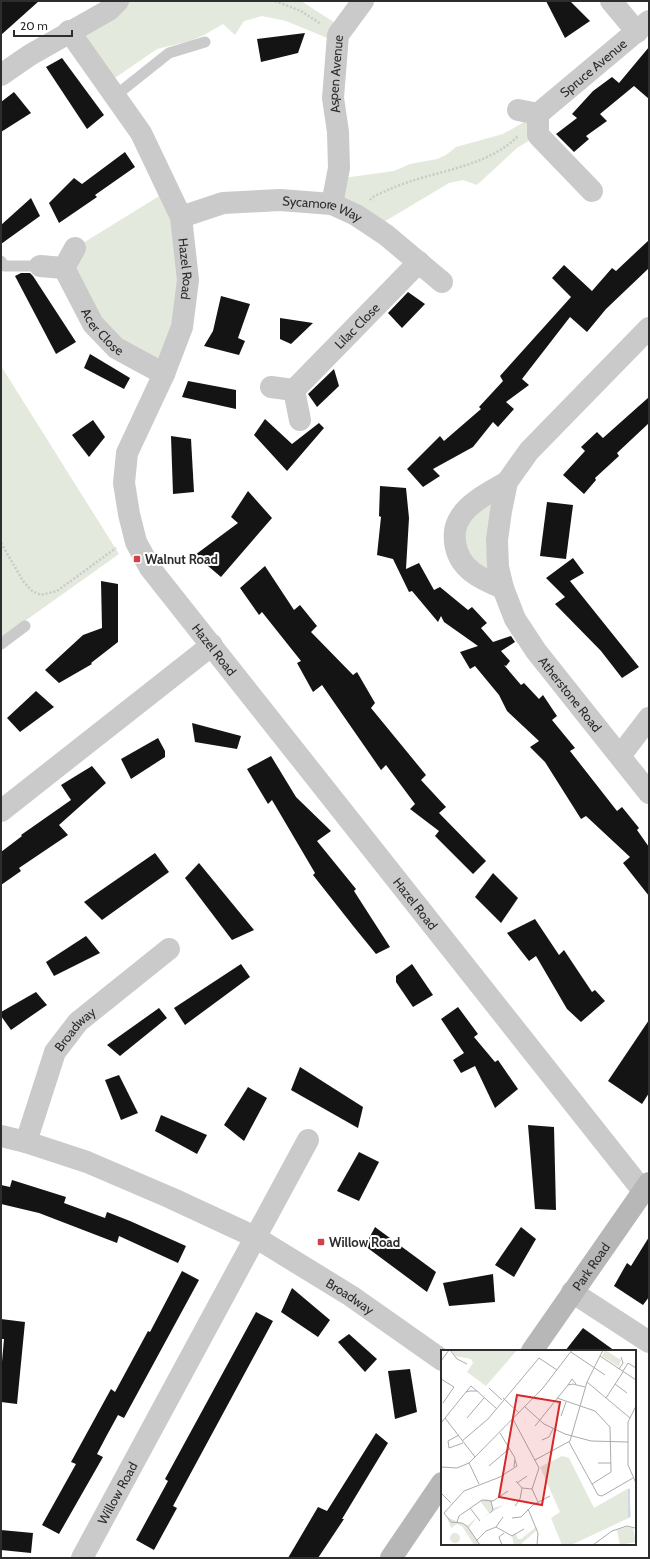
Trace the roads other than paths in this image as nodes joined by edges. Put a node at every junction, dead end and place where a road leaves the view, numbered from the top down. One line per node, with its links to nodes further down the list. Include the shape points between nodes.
1 (118, 1): 5 (street, via 109,10)
2 (363, 1): 10 (street, Aspen Avenue, via 338,35 333,98 338,132 339,168)
3 (611, 1): 4 (street)
4 (643, 27): 9 (street, Spruce Avenue, via 528,112 538,135)
5 (69, 31): 7 (street); 8 (street, Hazel Road)
6 (205, 42): 8 (lane, via 163,57)
7 (1, 75)
8 (115, 96): 11 (street, Hazel Road, via 141,133)
9 (592, 191)
10 (332, 204): 11 (street, Sycamore Way, via 280,200 223,203); 14 (street, Sycamore Way, via 356,215 386,234)
11 (181, 217): 19 (street, Hazel Road, via 188,280 182,327)
12 (75, 248): 16 (street)
13 (1, 261): 15 (lane, via 4,266)
14 (419, 262): 17 (street, Sycamore Way); 21 (street, Lilac Close)
15 (40, 266): 16 (street)
16 (64, 268): 19 (street, Acer Close, via 93,324 116,348)
17 (442, 282)
18 (649, 328): 23 (street, Atherstone Road, via 528,451)
19 (164, 374): 27 (street, Hazel Road, via 127,453 124,483 129,514 136,542 150,568)
20 (271, 387): 21 (street)
21 (294, 390): 22 (street)
22 (300, 420)
23 (507, 482): 24 (street, Atherstone Road, via 497,540 498,567); 24 (street, Atherstone Road, via 477,501 461,515 454,530 456,554 483,580)
24 (503, 588): 29 (street, Atherstone Road, via 515,619 536,651)
25 (25, 626): 26 (lane)
26 (1, 644)
27 (212, 645): 31 (street); 36 (street, Hazel Road)
28 (649, 718): 29 (street)
29 (620, 756): 30 (street, Atherstone Road)
30 (649, 793)
31 (1, 811)
32 (169, 949): 35 (street, Broadway, via 78,1022 55,1052)
33 (1, 1136): 35 (street, Broadway)
34 (308, 1140): 37 (street)
35 (26, 1142): 37 (street, Broadway, via 94,1165)
36 (646, 1187): 38 (street, Park Road)
37 (255, 1237): 41 (street, Broadway, via 351,1296); 43 (street, Willow Road)
38 (572, 1292): 39 (street); 40 (street, Park Road)
39 (649, 1342)
40 (533, 1350)
41 (441, 1359)
42 (441, 1484): 44 (street)
43 (82, 1558)
44 (391, 1558)

